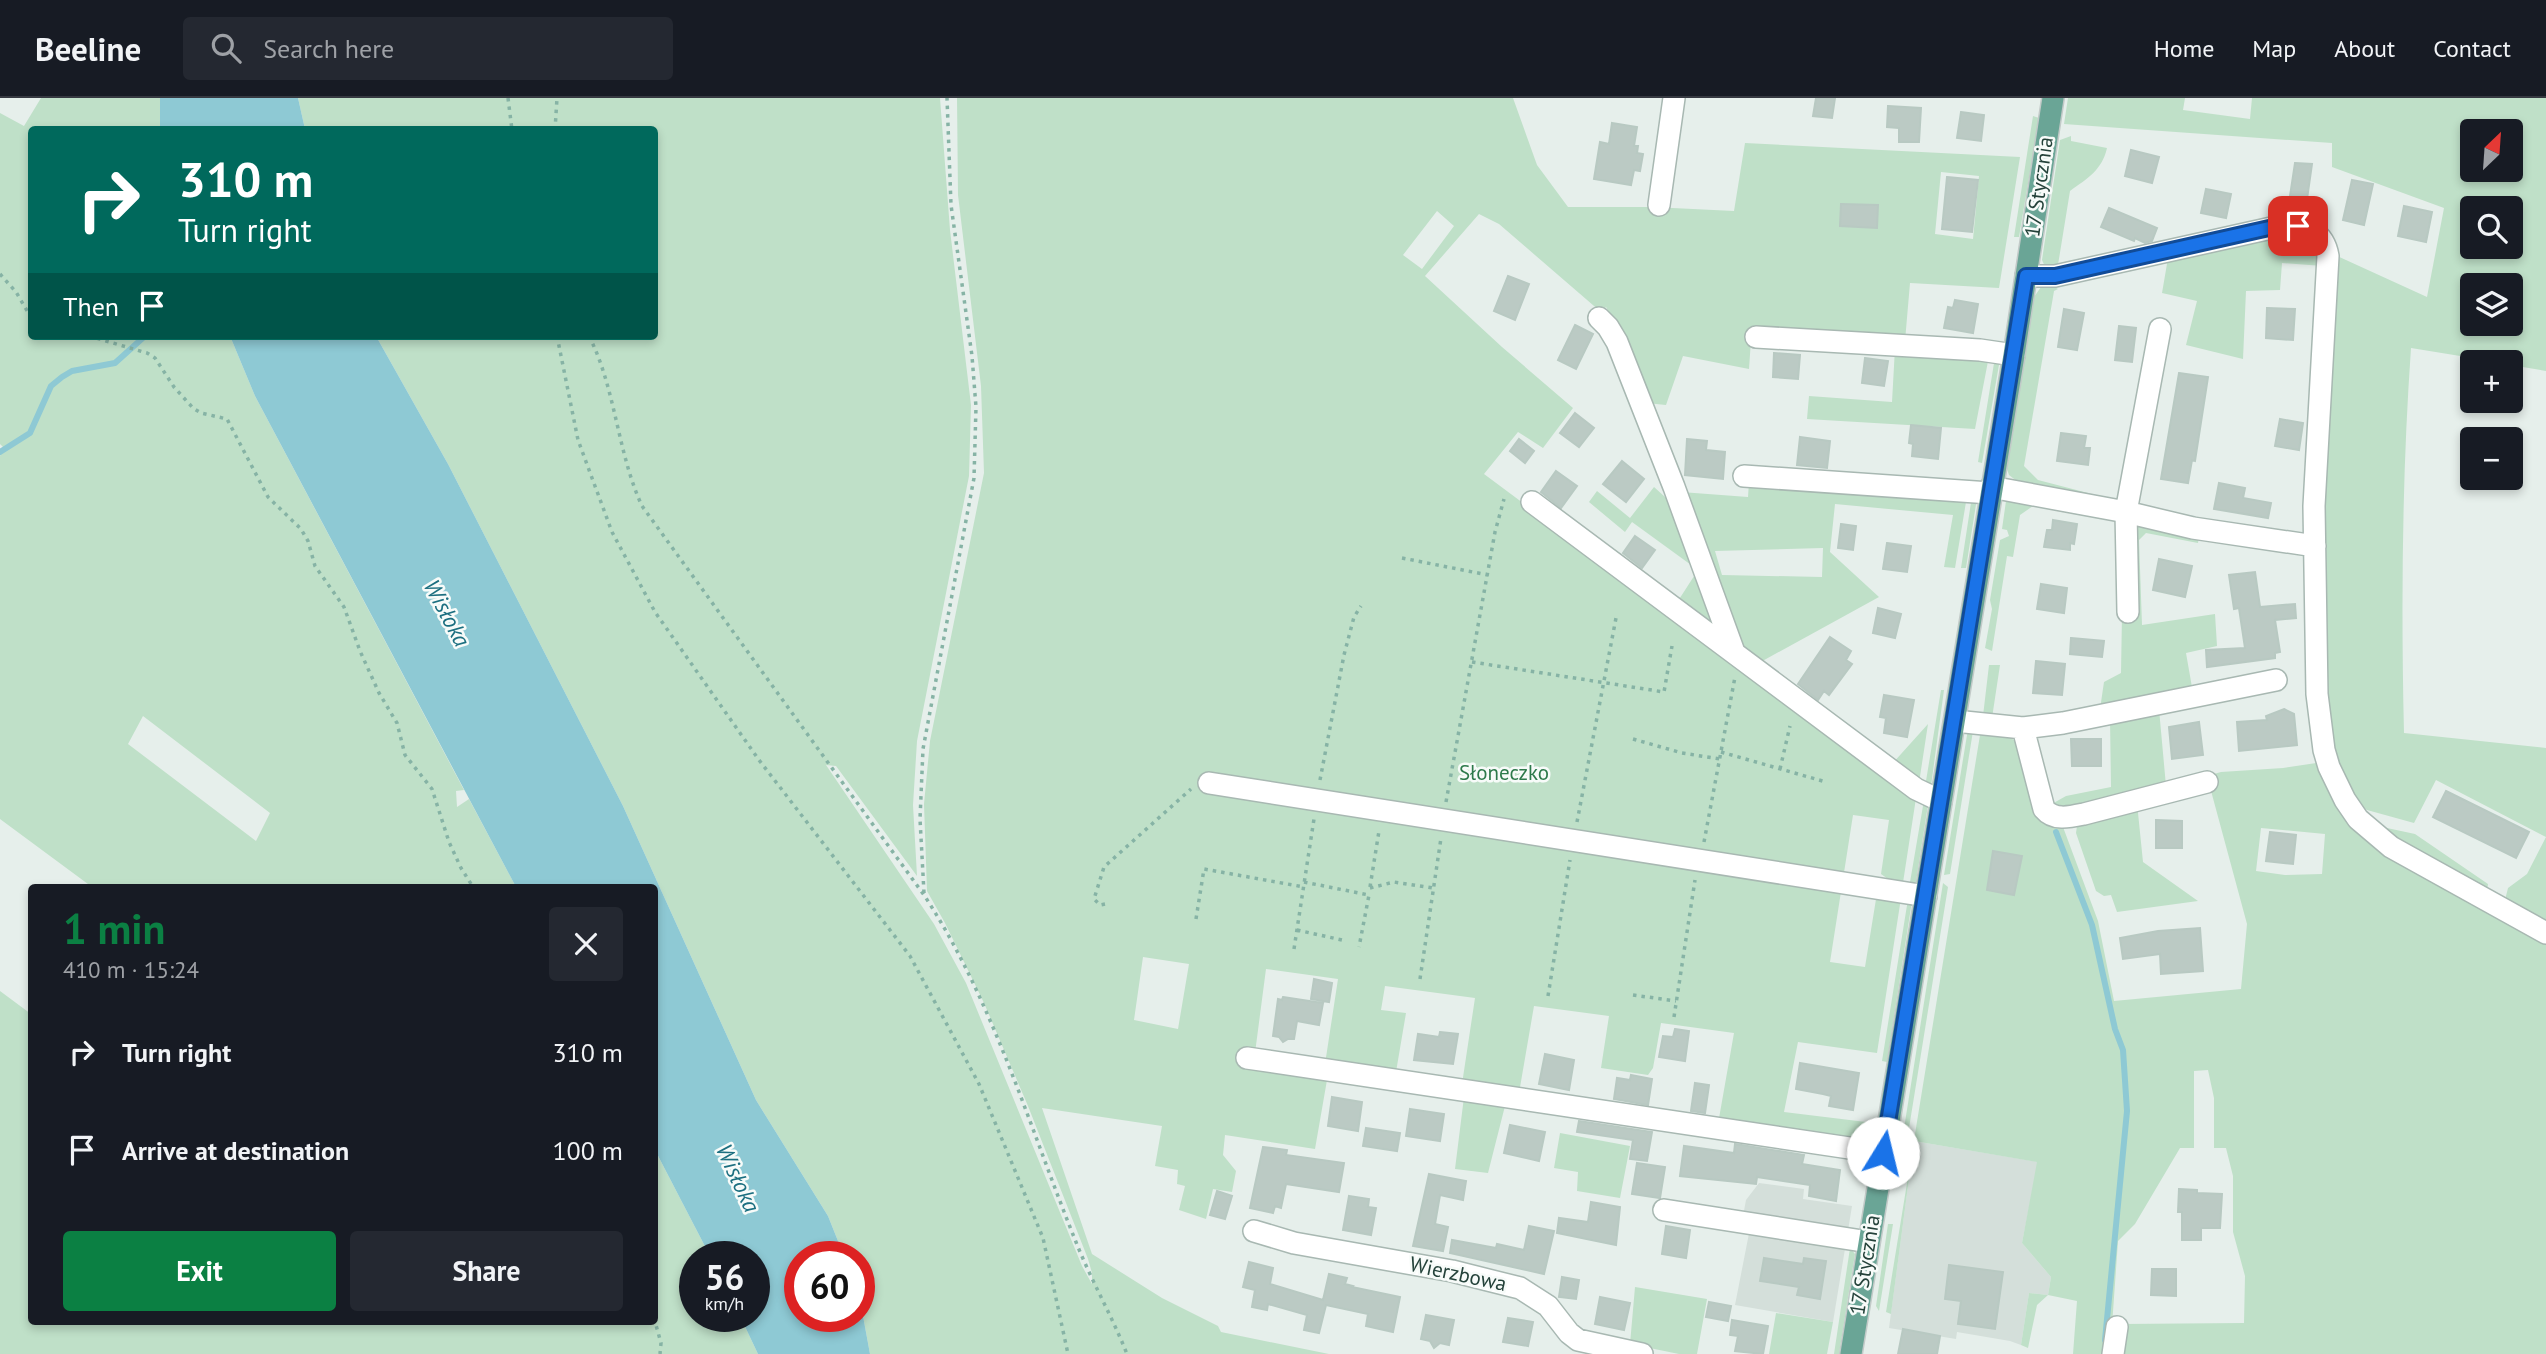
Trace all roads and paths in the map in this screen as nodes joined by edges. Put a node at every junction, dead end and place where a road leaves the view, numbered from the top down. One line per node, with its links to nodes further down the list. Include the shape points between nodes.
1 (508, 98): 6 (path)
2 (557, 98): 7 (path)
3 (947, 98): 55 (path, via 951,205 976,407 975,467 923,749)
4 (1674, 98): 8 (lane)
5 (2053, 98): 10 (main road, 17 Stycznia)
6 (512, 126)
7 (555, 126)
8 (1659, 205)
9 (0, 274): 11 (path)
10 (2026, 276): 18 (main road, 17 Stycznia); 24 (lane, via 2055,276 2285,225 2302,226 2319,235 2328,256)
11 (28, 312)
12 (1599, 318): 31 (lane, via 1617,342)
13 (2160, 329): 23 (lane)
14 (1756, 337): 18 (lane)
15 (103, 340): 51 (path, via 148,353 193,408 221,416 232,425 268,497 301,529 315,566 344,607 379,693 397,723 405,755 432,789 449,842)
16 (558, 340): 78 (path, via 578,440 612,532 655,612 759,760 910,956 979,1084 1043,1238)
17 (591, 340): 55 (path, via 630,480 642,506)
18 (2014, 355): 20 (main road, 17 Stycznia)
19 (1744, 477): 20 (lane)
20 (1991, 490): 23 (lane); 35 (main road, 17 Stycznia)
21 (1504, 499): 26 (path)
22 (1532, 502): 31 (lane)
23 (2126, 512): 24 (lane, via 2193,528); 28 (lane)
24 (2315, 546): 61 (lane, via 2318,705 2326,758 2345,800 2363,825 2390,847)
25 (1402, 558): 26 (path)
26 (1488, 575): 32 (path)
27 (1361, 606): 45 (path, via 1344,655)
28 (2128, 612)
29 (1616, 618): 34 (path)
30 (1672, 646): 34 (path, via 1664,692)
31 (1735, 662): 39 (path); 46 (lane, via 1916,789)
32 (1472, 663): 34 (path); 48 (path)
33 (2276, 680): 37 (lane)
34 (1603, 682): 49 (path)
35 (1955, 721): 37 (lane); 46 (main road, 17 Stycznia)
36 (1790, 726): 41 (path)
37 (2023, 727): 43 (lane, via 2044,809 2055,816 2084,814)
38 (1633, 739): 40 (path)
39 (1721, 752): 40 (path); 41 (path)
40 (1720, 759): 50 (path)
41 (1780, 769): 42 (path)
42 (1826, 782)
43 (2207, 782)
44 (1209, 783): 45 (lane); 58 (path, via 1193,787 1100,873 1094,899)
45 (1317, 800): 47 (lane); 52 (path)
46 (1941, 801): 57 (main road, 17 Stycznia)
47 (1382, 810): 48 (lane); 53 (path)
48 (1443, 820): 49 (lane); 54 (path)
49 (1573, 841): 50 (lane); 67 (path)
50 (1700, 861): 57 (lane); 68 (path)
51 (471, 884)
52 (1304, 884): 56 (path); 59 (path, via 1204,869); 60 (path)
53 (1370, 887): 54 (path, via 1394,882); 56 (path)
54 (1433, 888): 65 (path)
55 (924, 895): 79 (path, via 982,1003 1076,1244)
56 (1368, 895): 63 (path)
57 (1926, 896): 71 (main road, 17 Stycznia)
58 (1105, 904)
59 (1196, 919)
60 (1297, 930): 62 (path); 64 (path)
61 (2546, 933)
62 (1342, 940)
63 (1359, 947)
64 (1294, 949)
65 (1420, 979)
66 (1633, 995): 68 (path)
67 (1548, 996)
68 (1676, 1001): 69 (path)
69 (1674, 1017)
70 (1247, 1058): 71 (lane)
71 (1883, 1153): 74 (main road, 17 Stycznia)
72 (1664, 1210): 74 (lane)
73 (1254, 1231): 80 (lane, Wierzbowa, via 1520,1288 1548,1306 1578,1340)
74 (1869, 1242): 81 (main road, 17 Stycznia)
75 (656, 1325): 77 (path)
76 (2117, 1327): 82 (lane)
77 (660, 1354)
78 (1068, 1354)
79 (1127, 1354)
80 (1642, 1354)
81 (1851, 1354)
82 (2113, 1354)

